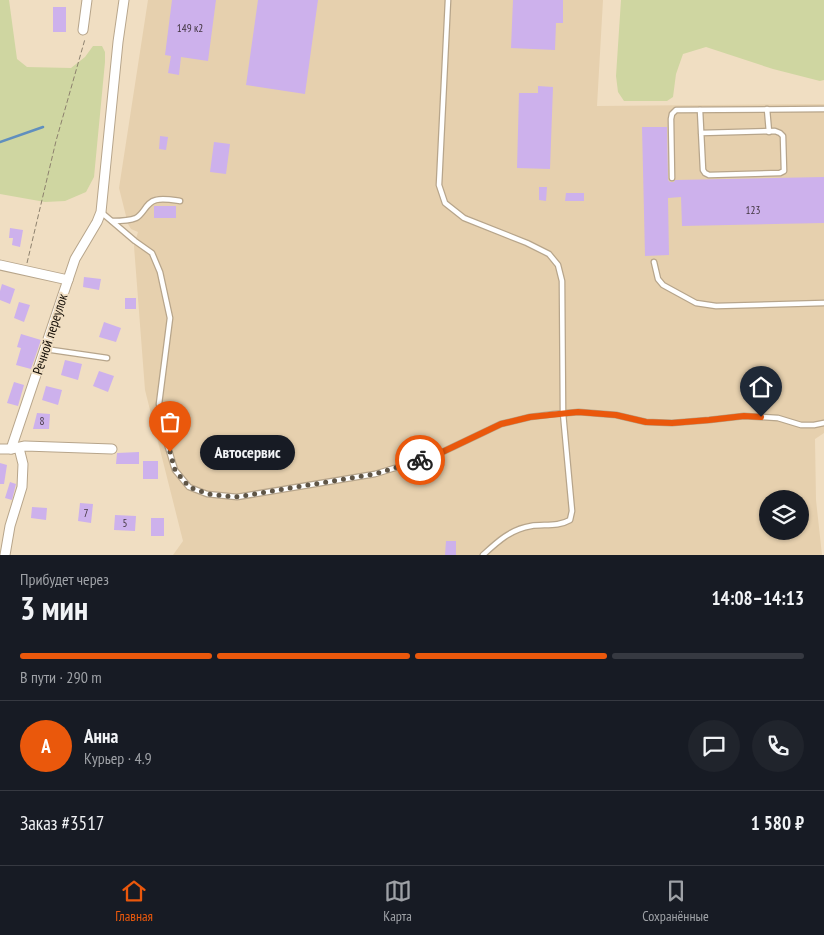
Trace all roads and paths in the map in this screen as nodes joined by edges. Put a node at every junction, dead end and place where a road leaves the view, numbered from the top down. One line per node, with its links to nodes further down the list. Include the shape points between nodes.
1 (87, 0): 4 (street)
2 (124, 0): 12 (street)
3 (448, 0): 21 (lane, via 439,185 445,203 464,218 549,254 558,265 562,281)
4 (83, 30): 16 (path, via 86,38 56,141)
5 (767, 109): 6 (lane); 7 (lane); 8 (lane)
6 (824, 109)
7 (700, 110): 9 (lane); 10 (lane, via 676,110 670,118)
8 (769, 132): 9 (lane); 9 (lane, via 783,136 784,171 780,173 705,173)
9 (701, 133)
10 (672, 178)
11 (180, 201): 13 (lane, via 153,200 137,217)
12 (102, 212): 13 (lane); 17 (street, Речной переулок, via 75,259)
13 (112, 221): 21 (lane, via 152,253 160,272 170,318 160,412 175,470 189,487 208,494 236,497 375,474 434,456 501,424)
14 (654, 262): 18 (lane, via 663,285 696,303 716,306)
15 (0, 265): 16 (street)
16 (26, 271): 17 (street)
17 (68, 280): 19 (street, Речной переулок)
18 (824, 303)
19 (45, 348): 20 (lane); 24 (street, Речной переулок)
20 (107, 358)
21 (563, 413): 22 (lane, via 616,415 646,422 672,423 744,416 778,418 801,425); 27 (lane, via 572,511 570,520 563,524 516,530 496,542)
22 (824, 424)
23 (0, 449): 24 (street)
24 (15, 449): 25 (street, via 25,446); 26 (street, Речной переулок, via 23,464 22,487)
25 (112, 449)
26 (5, 555)
27 (483, 555)

